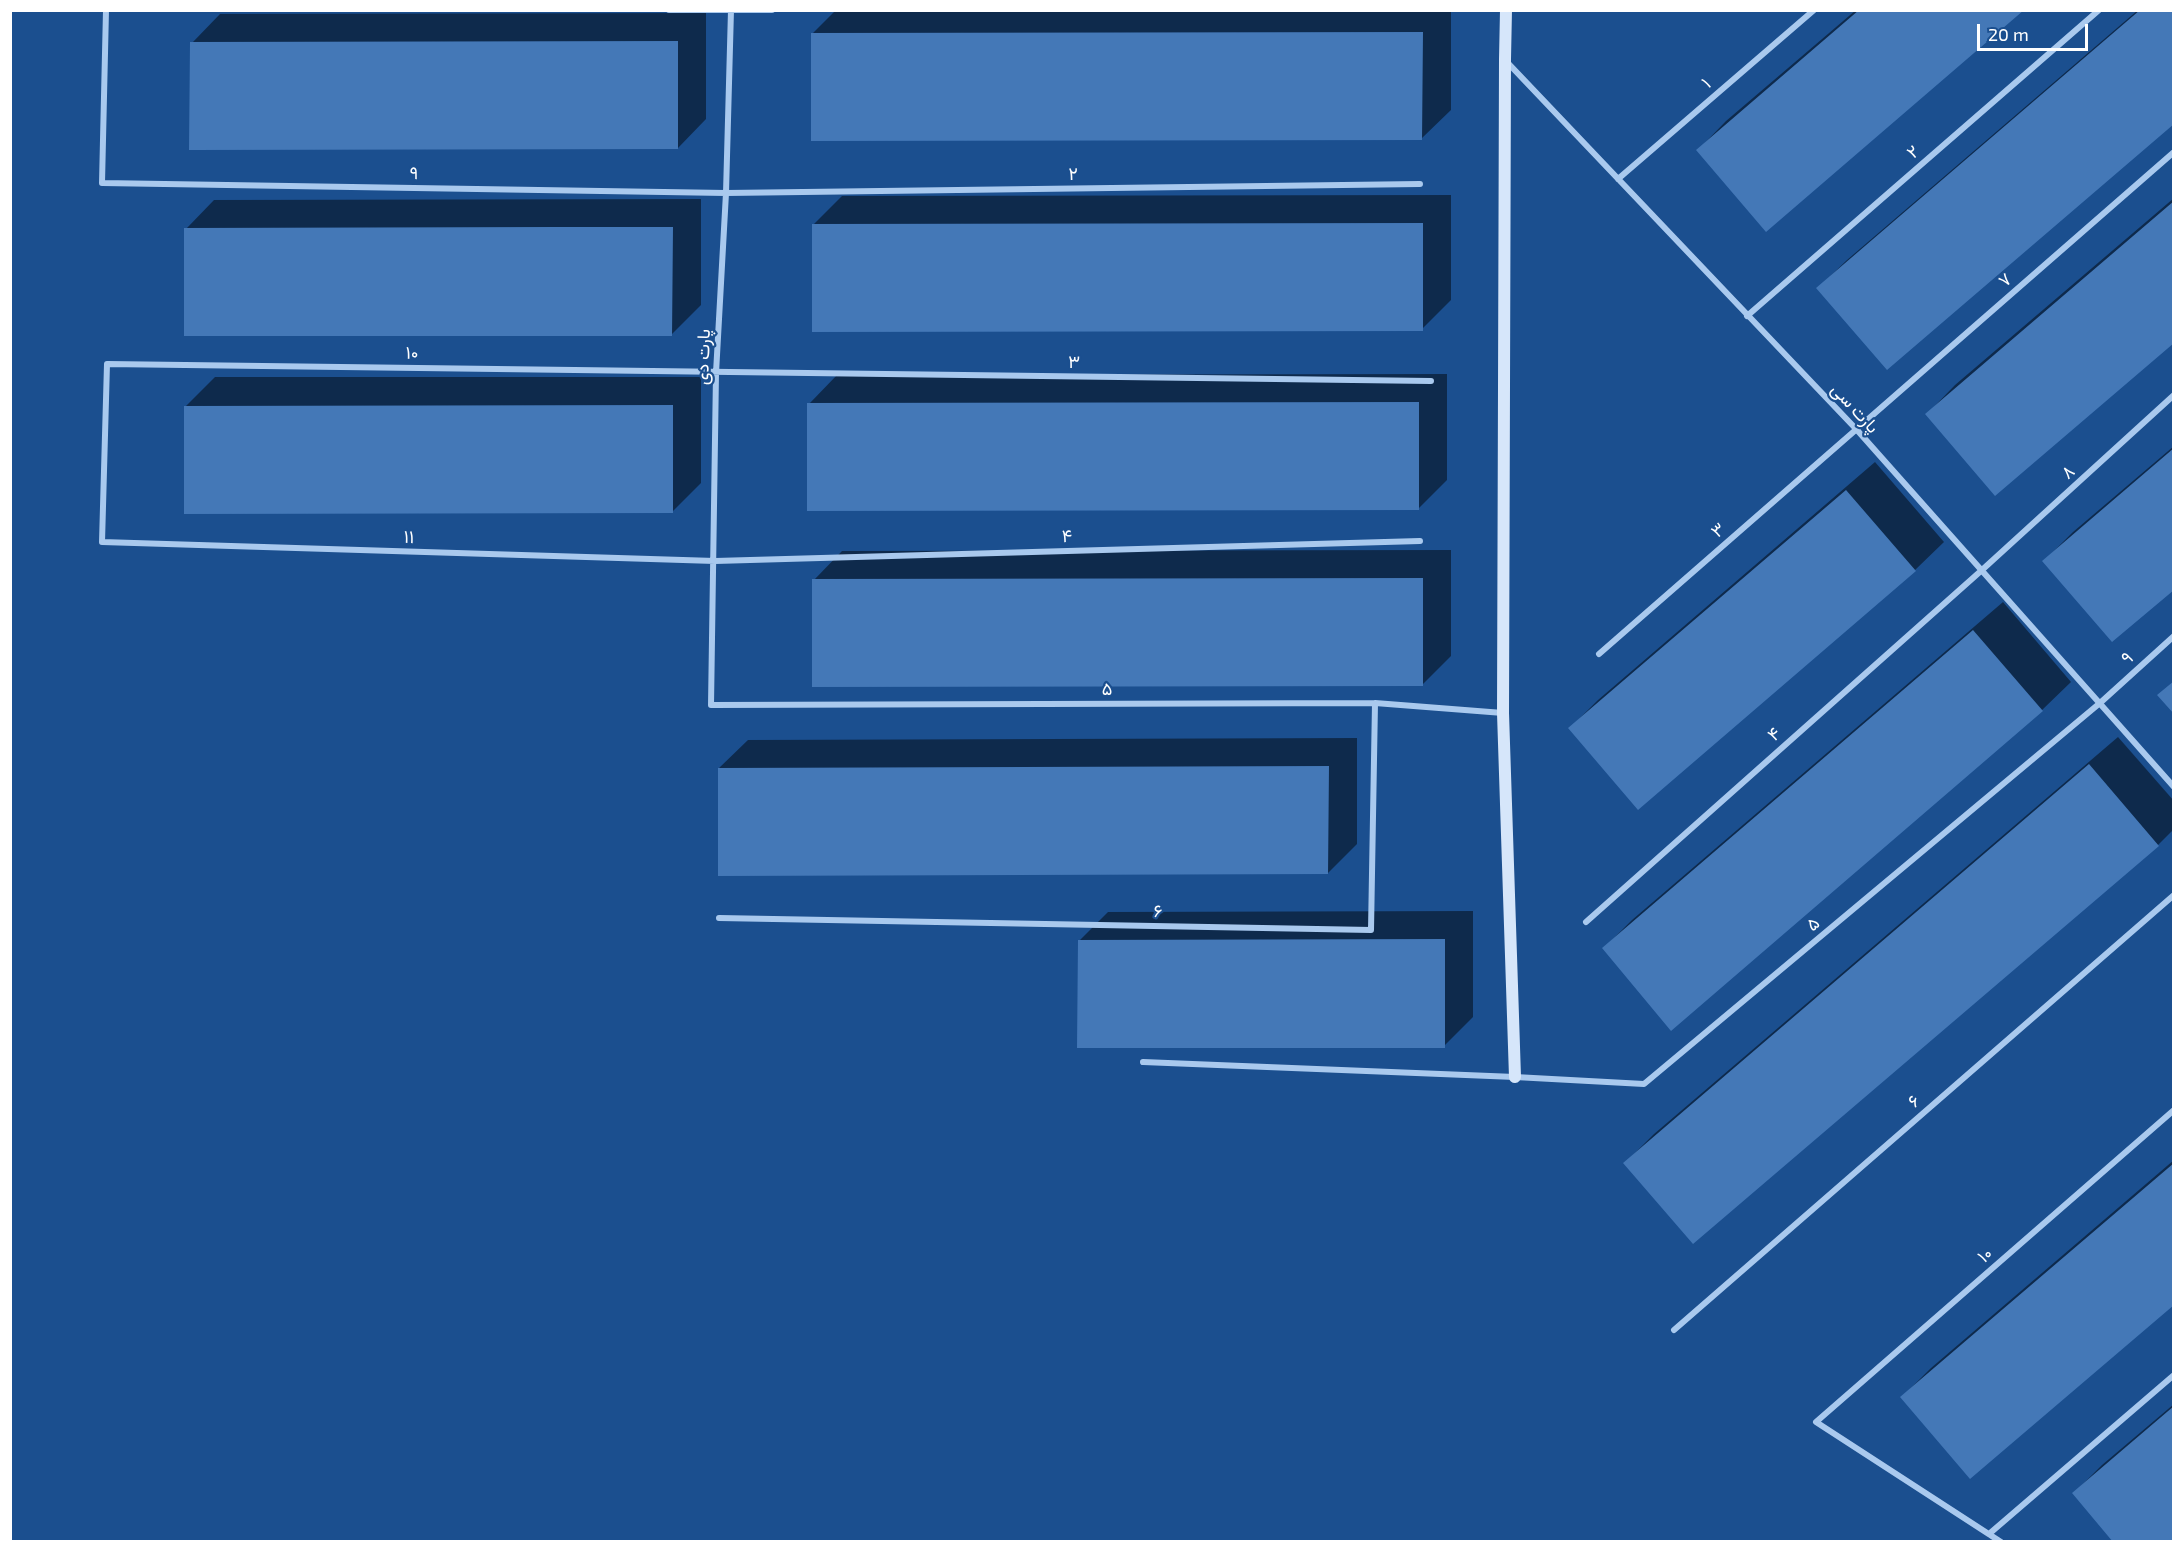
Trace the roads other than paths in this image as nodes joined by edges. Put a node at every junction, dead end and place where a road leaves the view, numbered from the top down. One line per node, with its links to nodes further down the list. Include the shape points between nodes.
1 (106, 10): 12 (street, ۹, via 102,183)
2 (669, 10): 7 (street)
3 (772, 10): 7 (street)
4 (1506, 10): 8 (street)
5 (1814, 10): 10 (street, ۱)
6 (2099, 10): 13 (street, ۲)
7 (731, 11): 12 (street, پارت دی)
8 (1504, 59): 10 (street, پارت سی); 27 (street)
9 (2174, 152): 17 (street, ۷)
10 (1618, 179): 13 (street, پارت سی)
11 (1420, 184): 12 (street, ۲)
12 (726, 193): 14 (street, پارت دی)
13 (1747, 316): 17 (street, پارت سی)
14 (717, 373): 15 (street, ۳); 19 (street, ۱۰, via 106,364); 20 (street, پارت دی)
15 (1431, 381)
16 (2174, 395): 21 (street, ۸)
17 (1857, 430): 21 (street, پارت سی); 23 (street, ۳)
18 (1420, 541): 20 (street, ۴)
19 (102, 542): 20 (street, ۱۱)
20 (715, 561): 26 (street, پارت دی)
21 (1982, 570): 24 (street, پارت سی); 31 (street, ۴)
22 (2174, 636): 24 (street, ۹)
23 (1599, 654)
24 (2100, 703): 28 (street, پارت سی); 33 (street, ۵, via 1644,1084)
25 (1375, 704): 26 (street, ۵); 27 (street, ۵); 30 (street, ۶, via 1371,930)
26 (711, 705)
27 (1503, 713): 33 (street)
28 (2174, 787)
29 (2174, 895): 35 (street, ۶)
30 (719, 918)
31 (1587, 922)
32 (1143, 1062): 33 (street, ۵)
33 (1515, 1077)
34 (2174, 1110): 37 (street, ۱۰, via 1816,1422)
35 (1674, 1330)
36 (2174, 1375): 37 (street)
37 (1989, 1534): 38 (street)
38 (2001, 1542)

